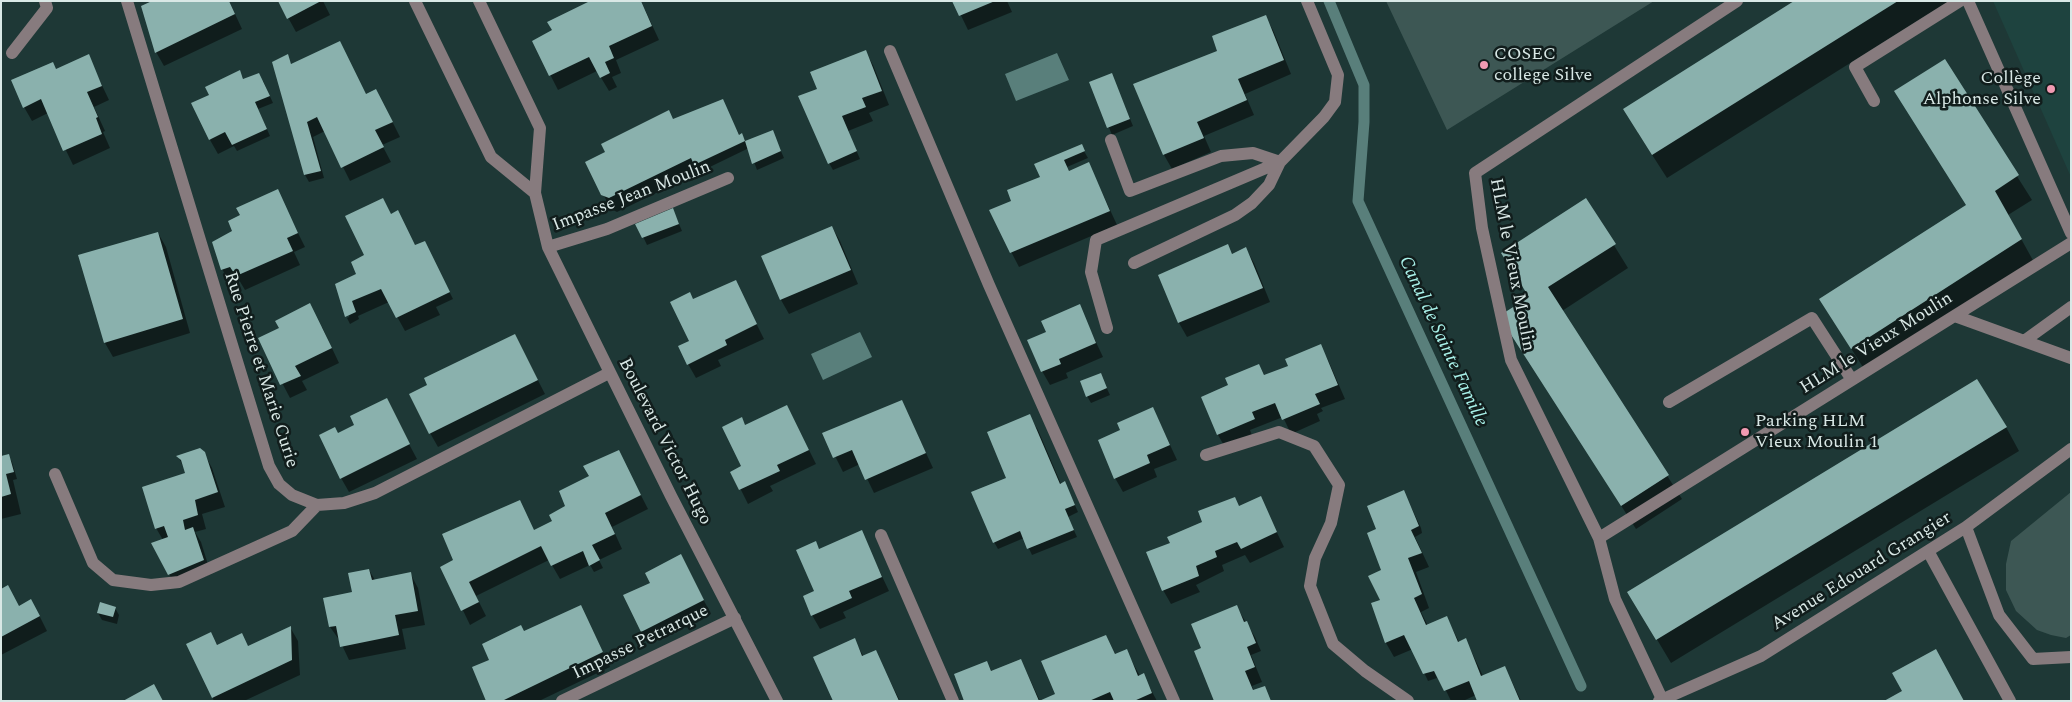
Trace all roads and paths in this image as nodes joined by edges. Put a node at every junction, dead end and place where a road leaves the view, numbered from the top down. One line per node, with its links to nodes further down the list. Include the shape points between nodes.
1 (45, 1): 10 (street, via 47,8)
2 (127, 1): 31 (street, Rue Pierre et Marie Curie, via 269,466 279,484 292,495)
3 (415, 1): 15 (street, via 491,157)
4 (479, 1): 15 (street, Boulevard Victor Hugo, via 540,128)
5 (1307, 1): 13 (street, via 1338,75 1335,102)
6 (1737, 1): 34 (street, HLM le Vieux Moulin, via 1475,172 1482,228 1511,360)
7 (1960, 1): 11 (street, via 1855,67)
8 (1968, 1): 16 (street)
9 (890, 51): 42 (street, via 989,285)
10 (12, 53)
11 (1874, 101)
12 (1112, 140): 13 (street, via 1130,191 1221,156 1253,153)
13 (1280, 162): 19 (street, via 1269,185 1252,203); 22 (street, via 1096,240 1091,272)
14 (728, 178): 18 (street, Impasse Jean Moulin, via 607,228)
15 (535, 194): 18 (street, Boulevard Victor Hugo)
16 (2071, 234)
17 (2071, 243): 21 (street, HLM le Vieux Moulin)
18 (548, 247): 25 (street, Boulevard Victor Hugo)
19 (1134, 262)
20 (2071, 307): 23 (street)
21 (1956, 316): 23 (street); 26 (street, HLM le Vieux Moulin)
22 (1107, 328)
23 (2024, 341): 24 (street)
24 (2071, 358)
25 (609, 372): 31 (street, Rue Pierre et Marie Curie, via 375,493 344,504); 36 (street, Boulevard Victor Hugo)
26 (1852, 380): 27 (street, via 1812,318); 34 (street, HLM le Vieux Moulin)
27 (1669, 402)
28 (2071, 449): 32 (street, Avenue Edouard Grangier)
29 (1206, 455): 43 (street, via 1279,432 1314,446 1339,485 1331,523 1315,558 1310,586 1333,644 1364,671)
30 (55, 474): 31 (street, via 93,563 113,580 151,586 179,582 292,531)
31 (317, 505)
32 (1966, 527): 35 (street, Avenue Edouard Grangier); 37 (street, via 1999,615 2033,659)
33 (882, 535): 41 (street)
34 (1599, 538): 38 (street, HLM le Vieux Moulin, via 1615,599)
35 (1928, 551): 38 (street, Avenue Edouard Grangier, via 1761,656); 44 (street)
36 (735, 618): 39 (street, Impasse Petrarque); 40 (street, Boulevard Victor Hugo)
37 (2071, 657)
38 (1661, 700)
39 (562, 701)
40 (777, 701)
41 (953, 701)
42 (1174, 701)
43 (1408, 701)
44 (2010, 701)

